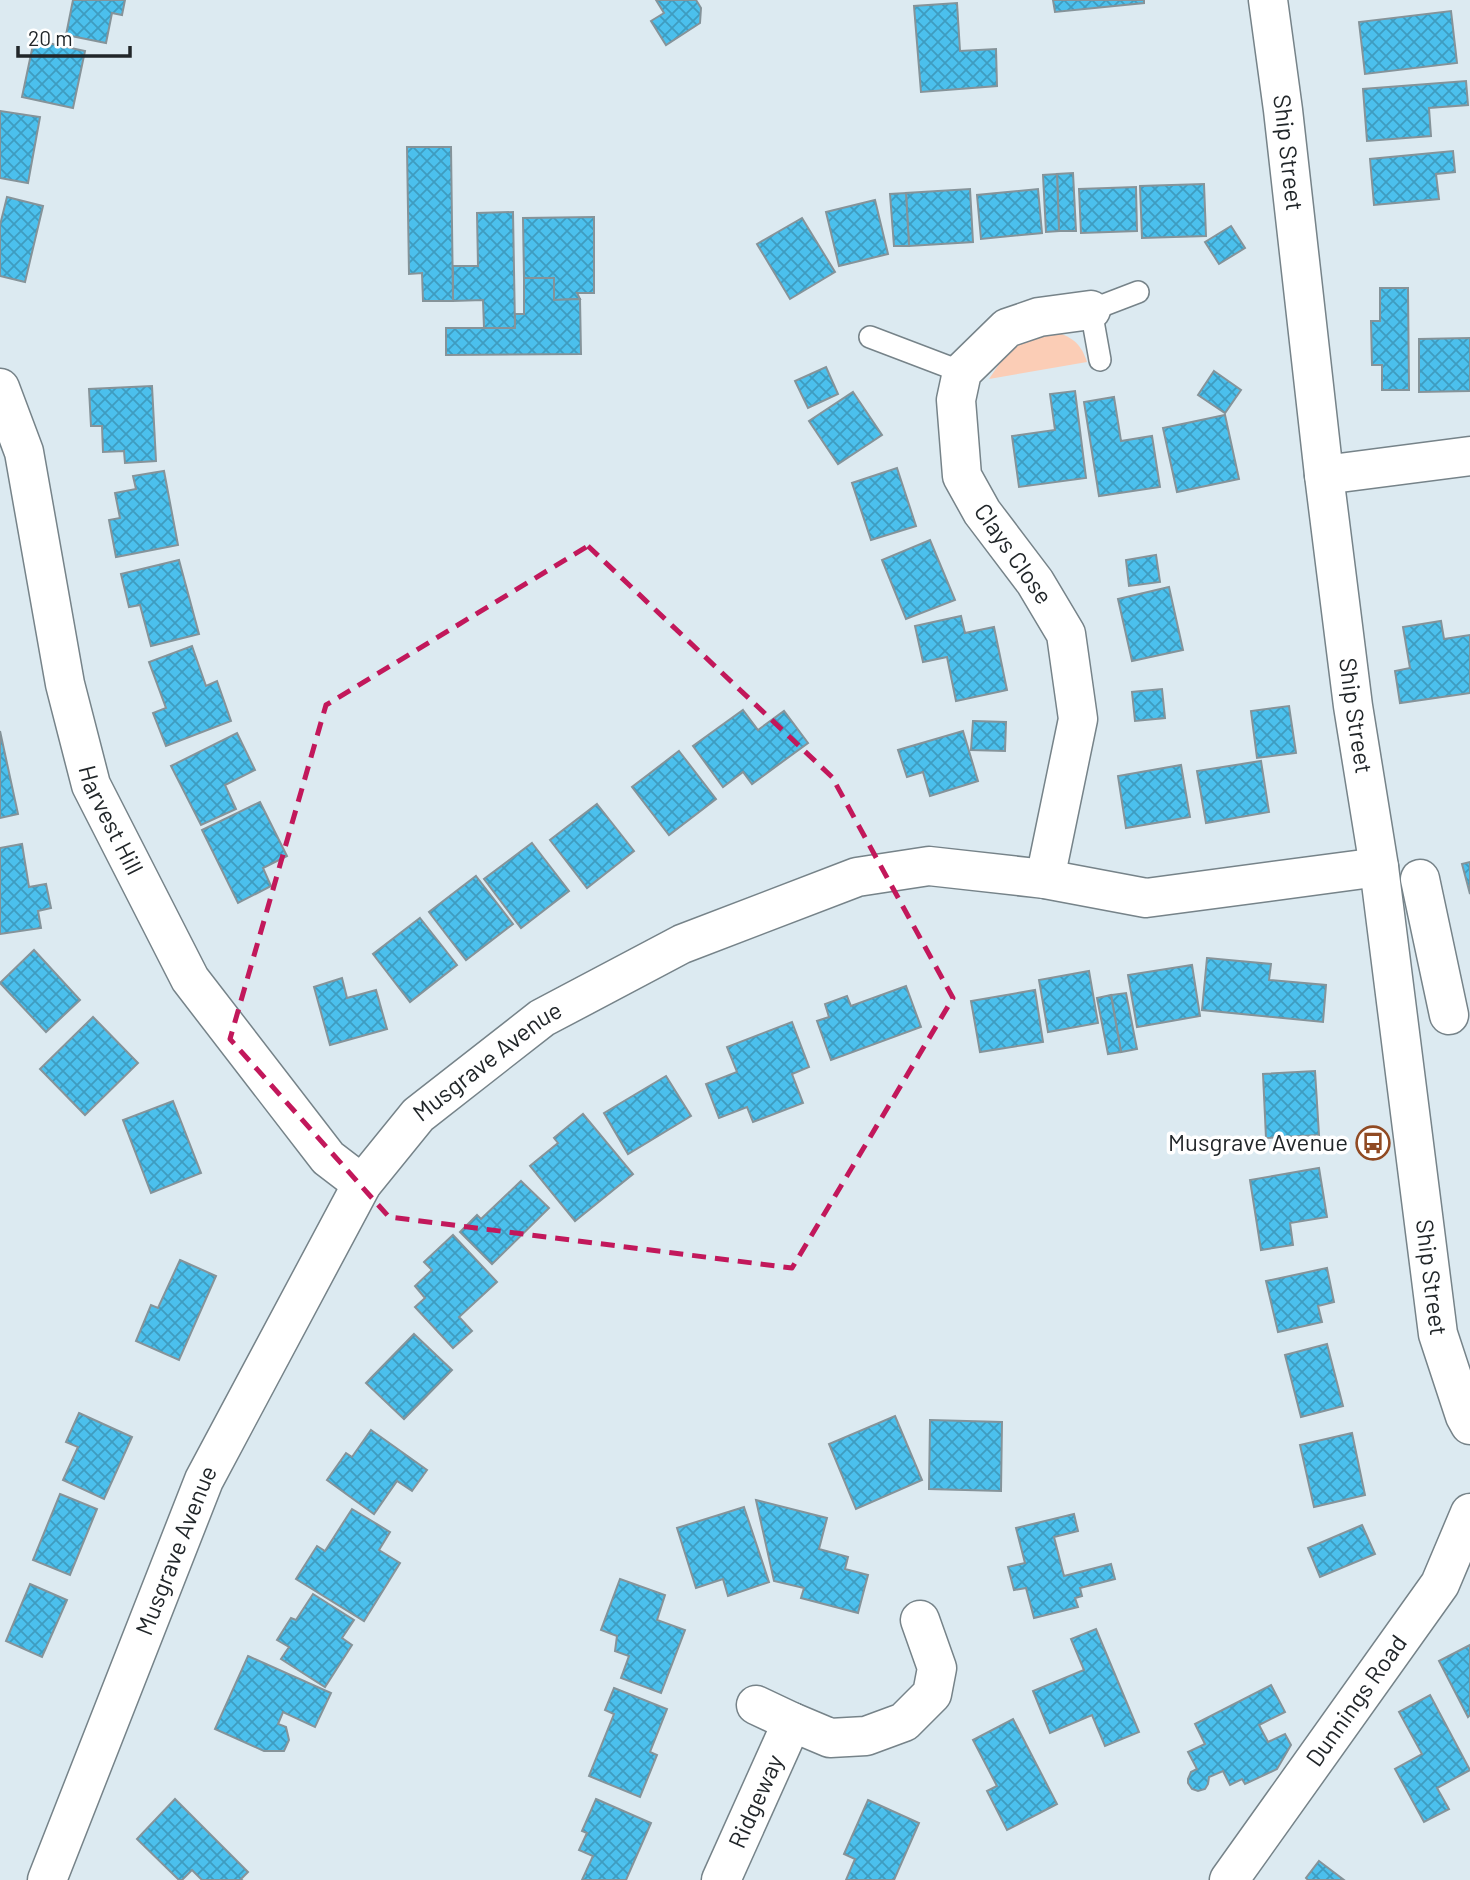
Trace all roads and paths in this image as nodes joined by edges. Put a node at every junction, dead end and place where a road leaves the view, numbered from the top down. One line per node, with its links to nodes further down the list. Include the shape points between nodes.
1 (1268, 0): 9 (street, Ship Street)
2 (1138, 292): 3 (lane)
3 (1091, 310): 5 (lane); 6 (street, via 1039,317 1007,328)
4 (870, 337): 6 (lane)
5 (1100, 360)
6 (962, 372): 11 (street, Clays Close, via 956,400 962,476 1066,634 1078,719)
7 (0, 388): 16 (street, Harvest Hill, via 24,452 65,684 91,785 190,979 328,1158)
8 (1470, 456): 9 (street)
9 (1324, 475): 10 (street, Ship Street)
10 (1379, 867): 11 (street, Musgrave Avenue, via 1146,898); 14 (street, Ship Street)
11 (1045, 879): 16 (street, Musgrave Avenue, via 929,866 857,877 682,944 542,1018 418,1115)
12 (1420, 879): 13 (street)
13 (1434, 946): 14 (street); 15 (street)
14 (1390, 953): 17 (street, Ship Street, via 1438,1334)
15 (1449, 1015)
16 (362, 1184): 22 (street, Musgrave Avenue, via 204,1480)
17 (1470, 1425)
18 (1470, 1513): 24 (street, Dunnings Road, via 1440,1584)
19 (920, 1620): 21 (street, Ridgeway, via 937,1668 932,1694 904,1722 866,1736 830,1738)
20 (756, 1705): 21 (street, Ridgeway)
21 (792, 1722): 23 (street, Ridgeway)
22 (47, 1880)
23 (721, 1880)
24 (1229, 1880)

